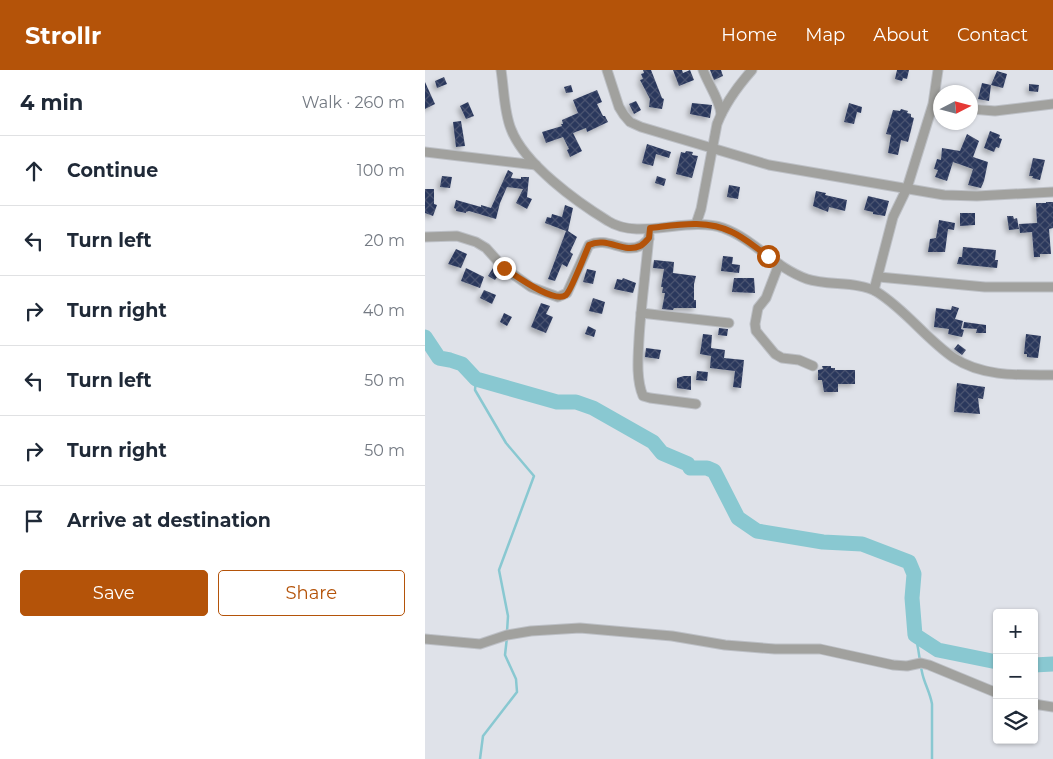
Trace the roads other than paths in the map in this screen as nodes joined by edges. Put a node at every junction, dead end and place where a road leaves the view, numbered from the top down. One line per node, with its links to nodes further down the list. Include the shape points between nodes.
1 (501, 70): 13 (street, via 510,128 517,143)
2 (607, 70): 11 (street, via 619,107 630,122)
3 (703, 70): 9 (street, via 718,100)
4 (753, 70): 9 (street, via 732,94)
5 (938, 70): 6 (street)
6 (938, 85)
7 (1053, 104): 8 (street)
8 (978, 109)
9 (721, 114): 11 (street)
10 (933, 114): 14 (street)
11 (713, 149): 14 (street, via 785,168); 16 (street)
12 (425, 151): 13 (street)
13 (536, 165): 17 (street, via 614,225)
14 (907, 188): 15 (street, via 944,195 977,196); 21 (street, via 893,217)
15 (1053, 192)
16 (696, 224): 17 (street); 20 (street, via 714,225 733,232)
17 (650, 228): 19 (street)
18 (425, 237): 19 (street, via 457,236 476,242 531,287 558,297 567,294 589,245 603,242 634,248)
19 (649, 238): 24 (street)
20 (779, 264): 23 (street, via 794,274 819,282); 26 (street, via 766,298 758,308 756,331 775,354)
21 (879, 276): 22 (street, via 985,287); 23 (street)
22 (1053, 287)
23 (874, 290): 27 (street, via 955,358 986,370)
24 (641, 312): 25 (street); 28 (street, via 637,367 643,396)
25 (729, 323)
26 (813, 366)
27 (1053, 375)
28 (696, 404)
29 (425, 639): 30 (street, via 480,644 531,631 580,628 672,636 725,645 820,649 893,665 921,663)
30 (993, 691)
31 (1038, 705): 32 (street)
32 (1053, 707)

